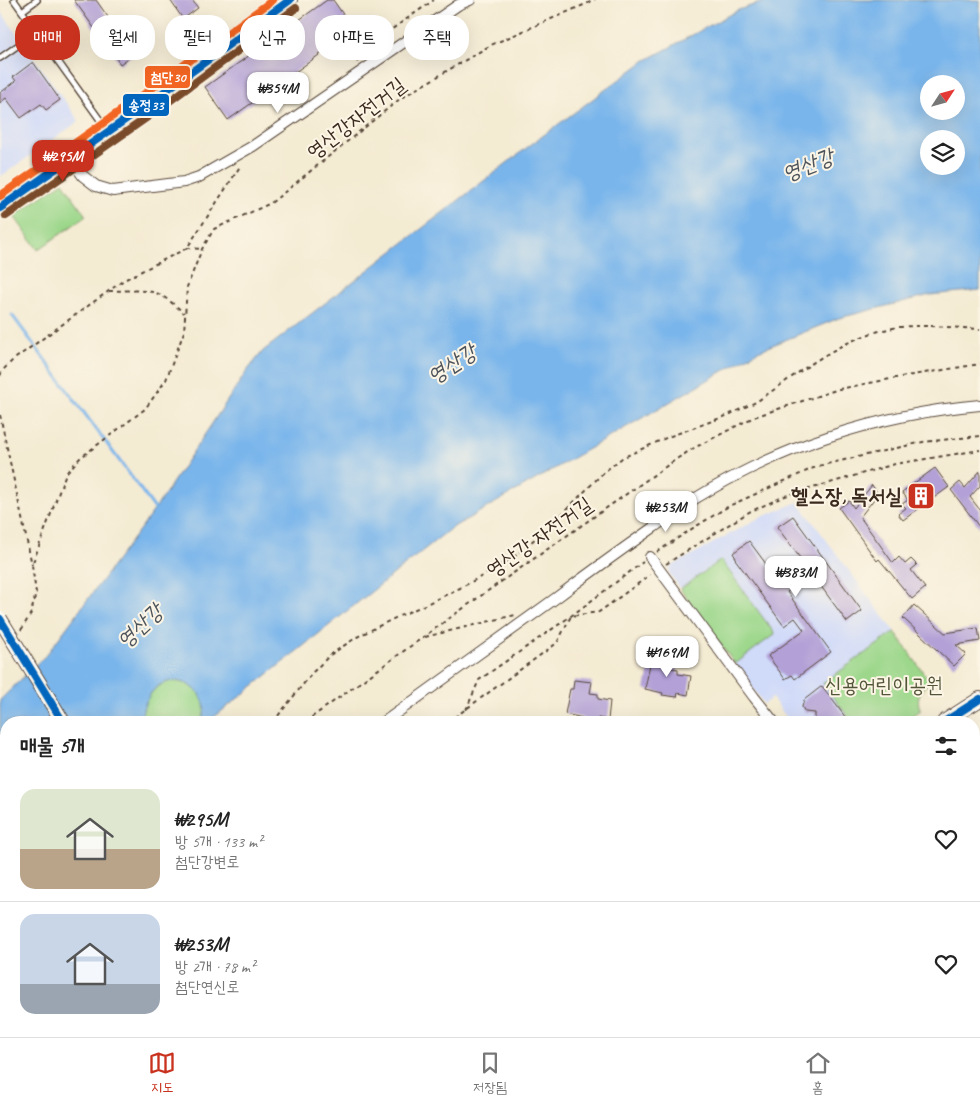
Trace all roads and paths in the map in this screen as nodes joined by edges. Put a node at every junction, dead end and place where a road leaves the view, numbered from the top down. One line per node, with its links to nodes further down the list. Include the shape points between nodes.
1 (14, 0): 7 (lane)
2 (37, 0): 7 (lane)
3 (290, 0): 14 (street)
4 (434, 0): 13 (path, via 353,56)
5 (470, 0): 13 (street)
6 (595, 0): 19 (path, 영산강자전거길, via 491,45 402,98 271,203 214,229)
7 (22, 11): 8 (lane)
8 (25, 15)
9 (15, 47): 11 (lane)
10 (0, 50): 11 (lane)
11 (2, 56)
12 (57, 60): 14 (lane)
13 (364, 70): 15 (street, via 253,146 199,178 113,191 96,186)
14 (108, 132): 15 (street)
15 (70, 160): 17 (street)
16 (243, 162): 18 (path)
17 (0, 208)
18 (187, 248): 19 (path); 20 (path)
19 (202, 249): 21 (path, 영산강자전거길, via 187,287)
20 (109, 291): 21 (path, via 155,293); 24 (path, via 26,350)
21 (185, 314): 30 (path, 영산강자전거길, via 184,332 166,380 145,409 80,458 66,473)
22 (980, 329): 40 (path, via 900,327 861,338 827,353 746,408 622,458 514,556 460,588 357,637 330,655)
23 (980, 364): 36 (path, 영산강 자전거길, via 839,389 754,417 678,458)
24 (0, 376)
25 (980, 405): 42 (street, via 907,415 859,427 798,448 728,480 691,501 619,551)
26 (0, 415): 30 (path)
27 (980, 436): 29 (path, via 923,442 818,466 729,506)
28 (980, 450): 31 (path, via 895,464 785,496 749,512)
29 (650, 557): 31 (street); 33 (path)
30 (32, 565): 35 (path, via 36,593 32,613)
31 (660, 568): 33 (path, via 599,612); 44 (street)
32 (523, 613): 36 (path)
33 (570, 616): 38 (path, via 557,643); 38 (path, via 479,680)
34 (0, 619): 39 (street, bridge)
35 (18, 633)
36 (422, 638): 41 (path, 영산강 자전거길)
37 (980, 699): 45 (street)
38 (466, 710): 43 (path)
39 (59, 716)
40 (278, 716)
41 (313, 716)
42 (392, 716)
43 (457, 716)
44 (770, 716)
45 (953, 716)

